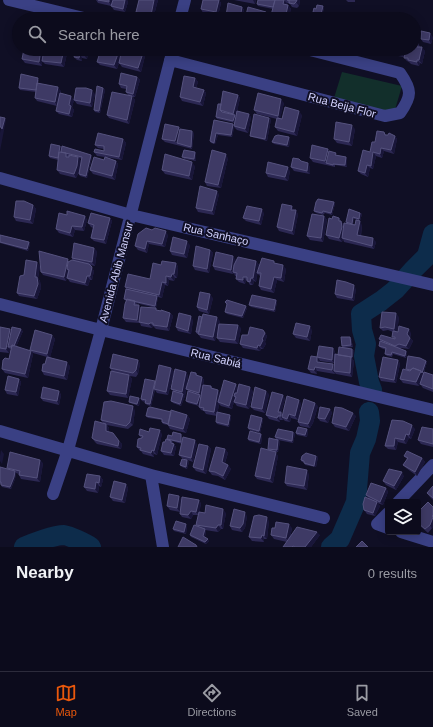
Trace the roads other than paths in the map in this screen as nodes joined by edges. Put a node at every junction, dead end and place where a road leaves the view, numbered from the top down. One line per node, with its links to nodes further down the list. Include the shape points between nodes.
1 (8, 0): 3 (street)
2 (185, 0): 4 (street)
3 (59, 12)
4 (183, 12)
5 (171, 56): 9 (street, Avenida Abib Mansur)
6 (178, 56): 7 (street, Rua Beija Flor, via 385,116 400,113 408,102 409,85 400,73)
7 (333, 56)
8 (0, 178): 9 (street, Rua Sanhaço)
9 (131, 215): 10 (street, Rua Sanhaço); 12 (street, Avenida Abib Mansur)
10 (433, 285)
11 (0, 304): 12 (street, Rua Sabiá)
12 (101, 330): 13 (street, Rua Sabiá); 15 (street, Avenida Abib Mansur)
13 (433, 410)
14 (0, 431): 15 (street)
15 (68, 450): 17 (street); 18 (street, Avenida Abib Mansur)
16 (433, 465): 19 (street)
17 (151, 475): 20 (street); 23 (street)
18 (53, 494)
19 (401, 499)
20 (324, 518)
21 (411, 535): 22 (street)
22 (433, 542)
23 (163, 547)

